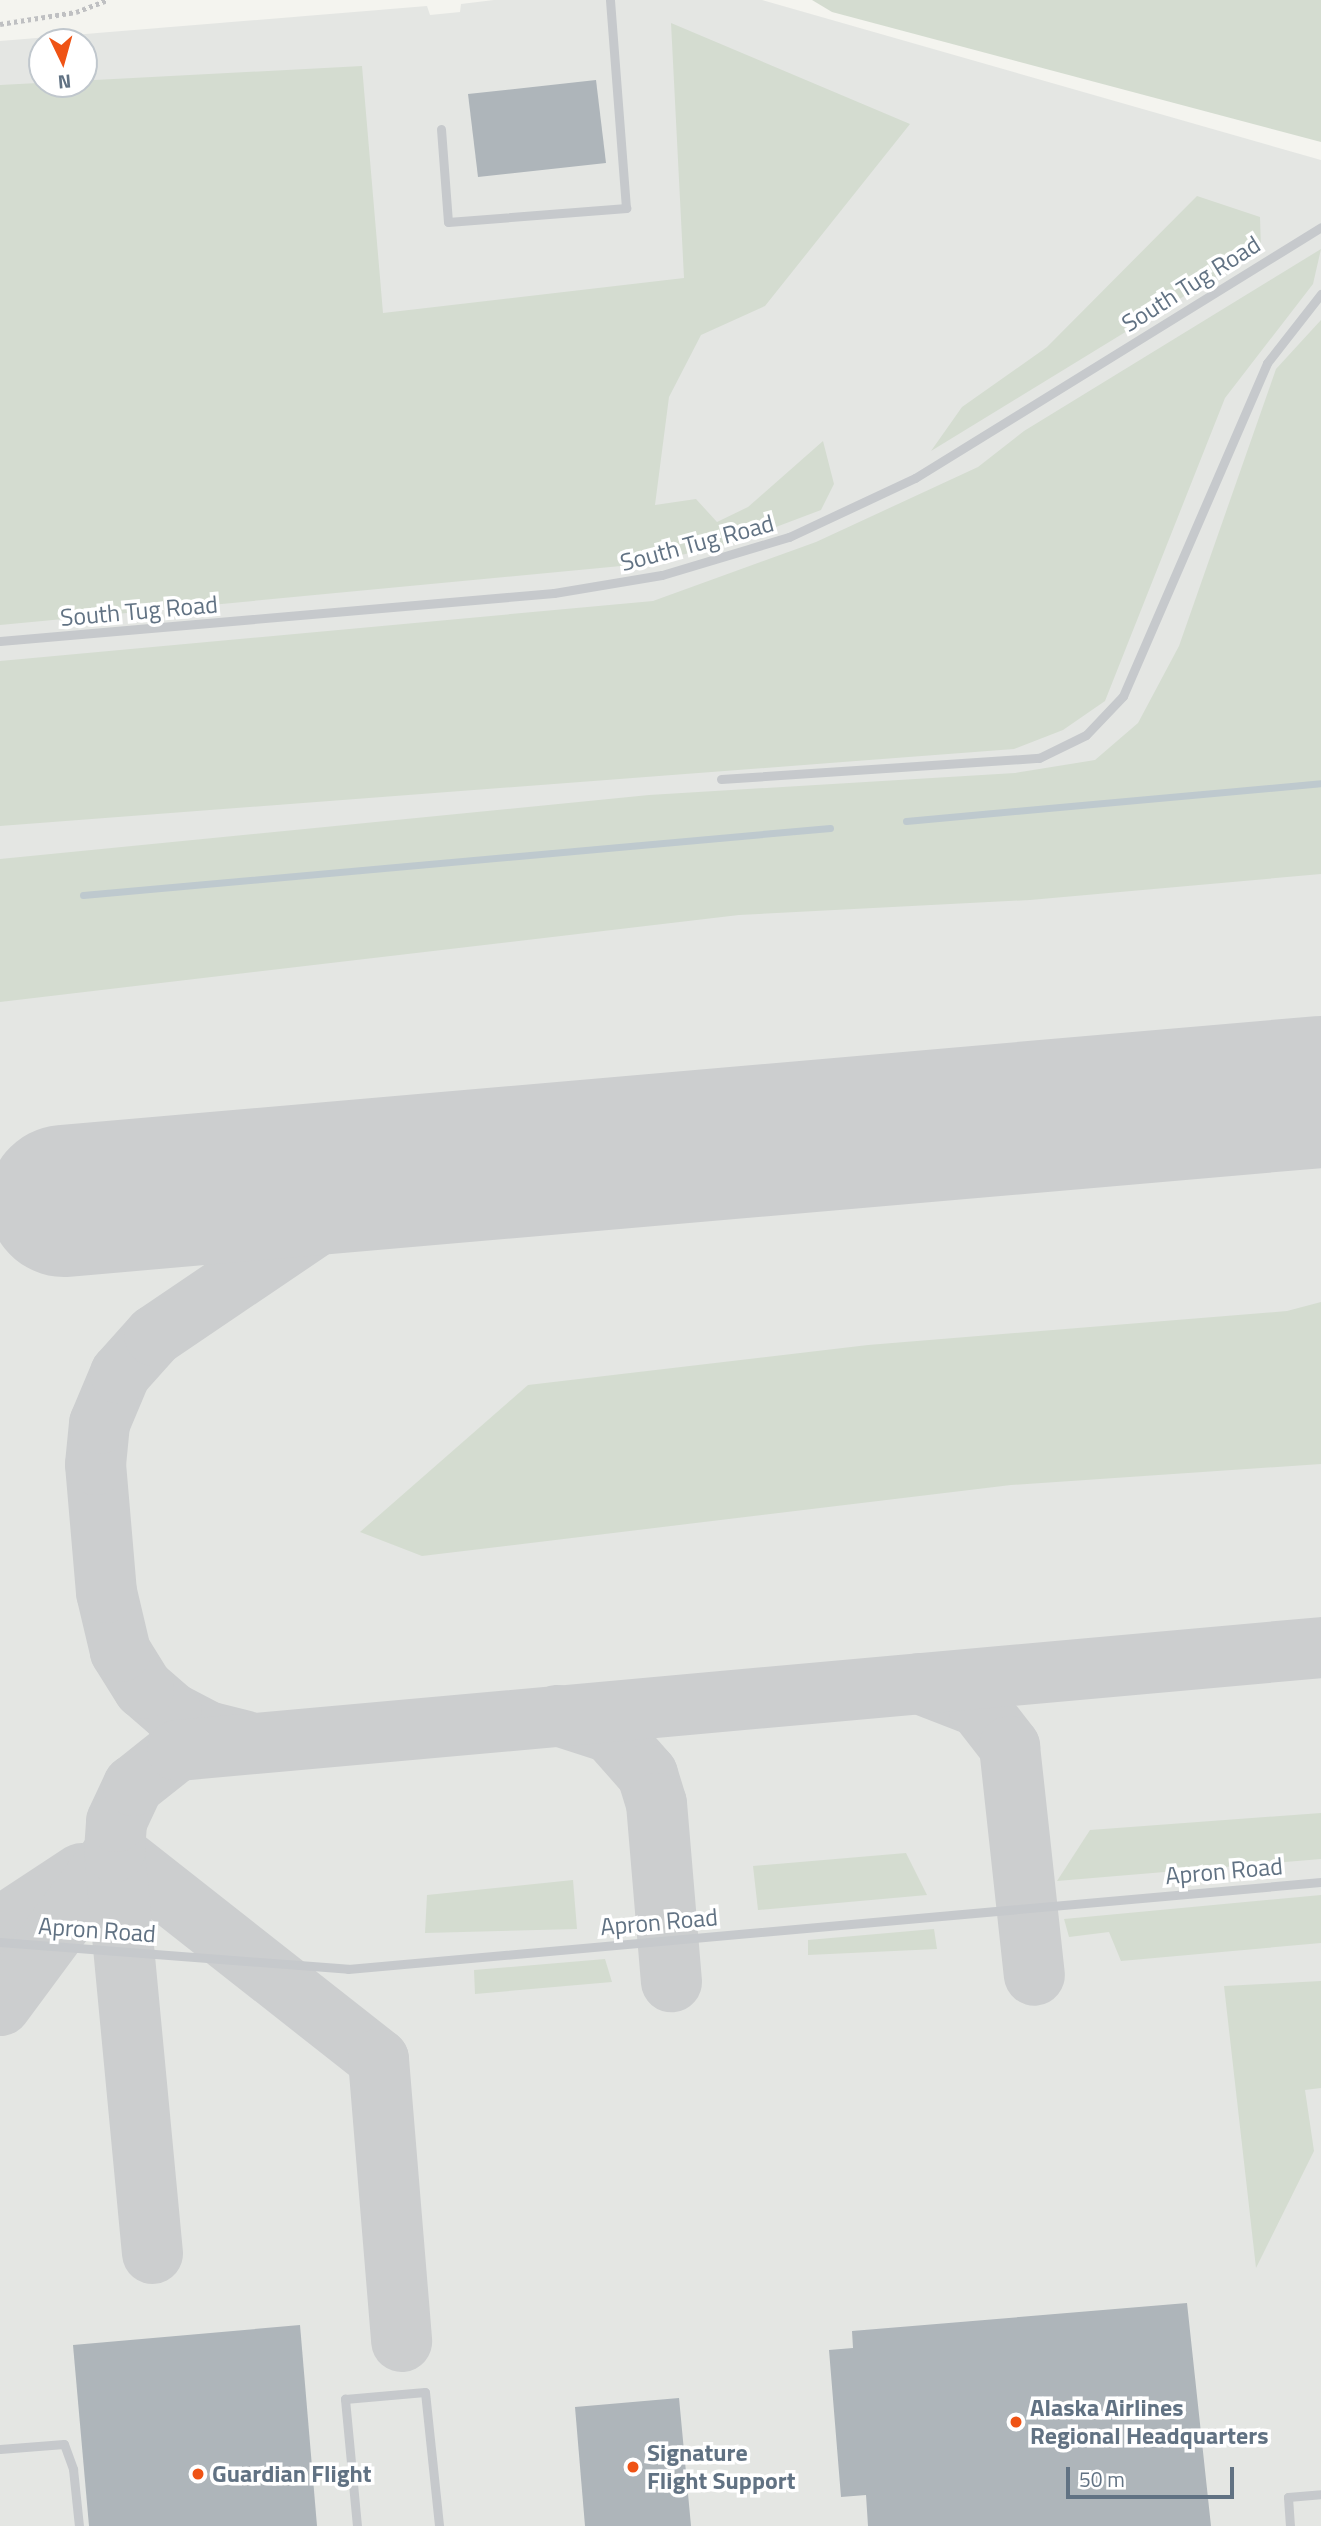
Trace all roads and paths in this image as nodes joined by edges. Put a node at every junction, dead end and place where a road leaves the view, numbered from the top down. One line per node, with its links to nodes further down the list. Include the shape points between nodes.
1 (108, 0): 3 (path, via 76,12)
2 (610, 0): 4 (lane, via 626,208 448,222)
3 (0, 24)
4 (441, 129)
5 (1321, 227): 7 (lane, South Tug Road, via 915,478 789,537 662,575 579,590)
6 (1321, 294): 8 (lane, via 1267,363 1123,696 1086,735 1039,758)
7 (0, 642)
8 (721, 779)
9 (1321, 1882): 10 (lane, Apron Road, via 348,1969)
10 (0, 1942)
11 (0, 2449): 13 (lane, via 64,2444 73,2469)
12 (1321, 2494): 16 (lane, via 1288,2497)
13 (79, 2526)
14 (357, 2526): 15 (lane, via 345,2399 425,2392)
15 (439, 2526)
16 (1290, 2526)

